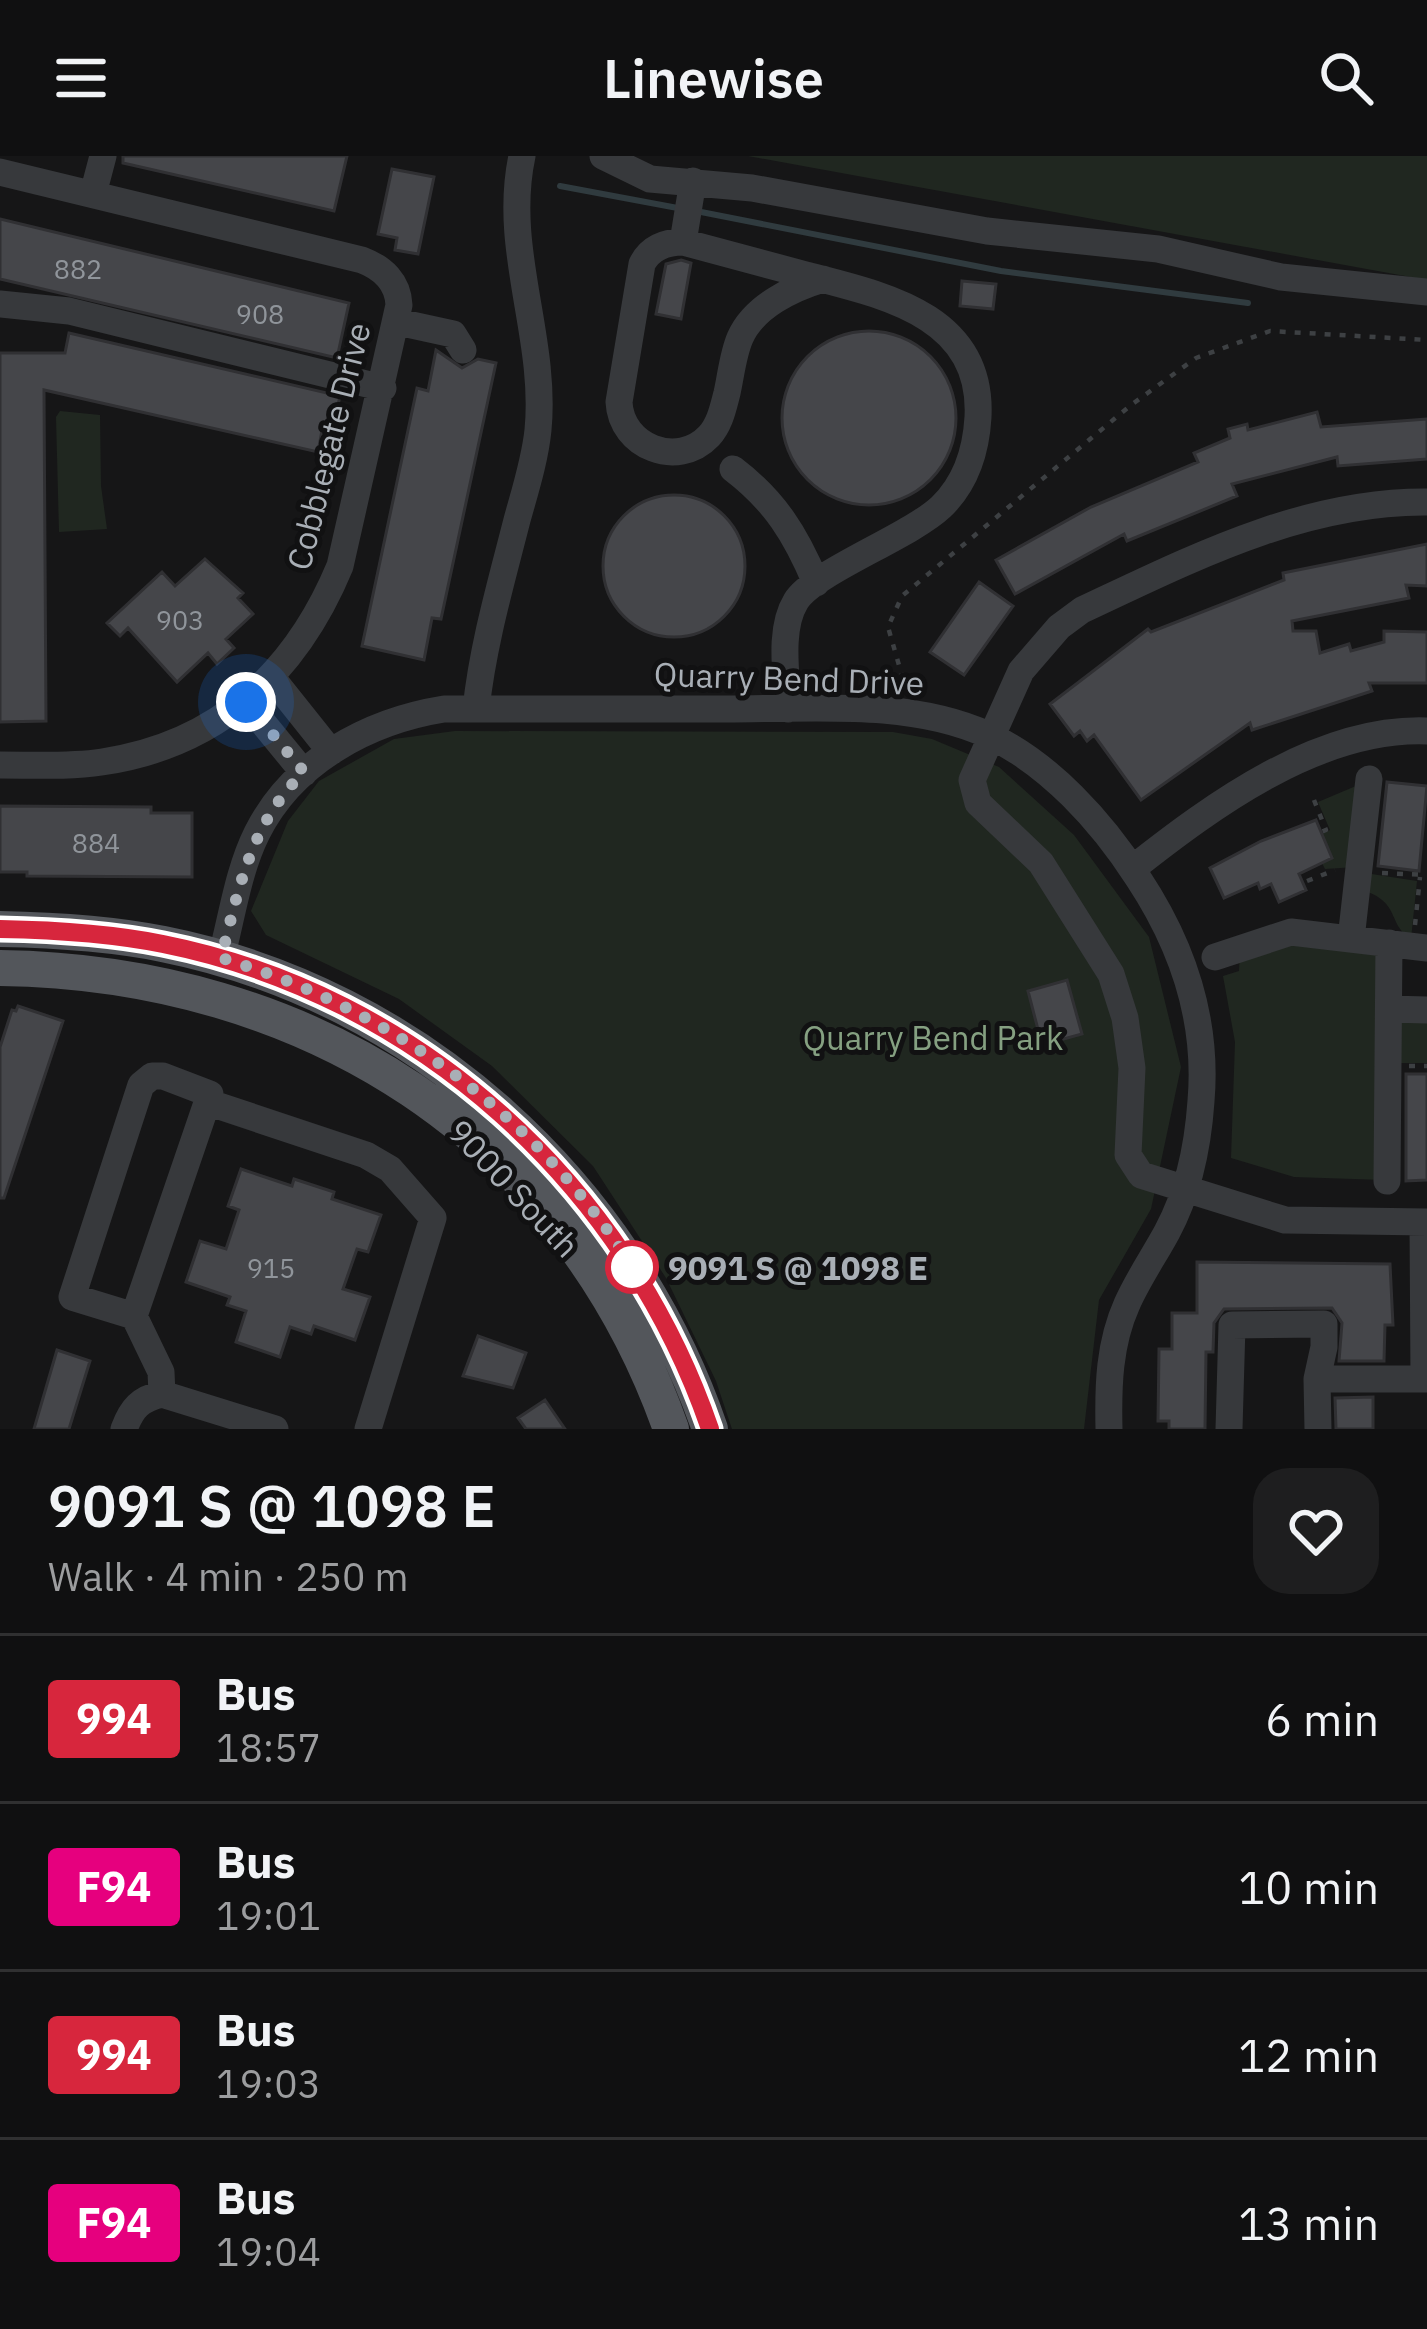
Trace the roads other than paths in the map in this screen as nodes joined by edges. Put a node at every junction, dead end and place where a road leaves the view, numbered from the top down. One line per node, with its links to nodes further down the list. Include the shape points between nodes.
1 (103, 156): 5 (street)
2 (522, 156): 18 (street, via 515,216 536,346 538,434)
3 (603, 156): 6 (street, via 650,178)
4 (0, 172): 5 (street)
5 (93, 194): 10 (street, Cobblegate Drive, via 362,260 392,281)
6 (688, 211): 7 (street); 7 (street, via 642,265 619,402 627,433 655,448 684,450 709,436 745,331 778,297); 8 (street, via 752,188 987,230 1158,249 1281,277)
7 (823, 279): 15 (street, via 904,303 937,325 972,370 979,410 969,468 949,498)
8 (1427, 292)
9 (0, 304): 12 (street, via 69,311)
10 (398, 322): 11 (street, via 453,334); 12 (street, Cobblegate Drive)
11 (463, 350)
12 (383, 388): 16 (street, Cobblegate Drive, via 340,566 308,631)
13 (734, 467): 15 (street, via 788,522)
14 (1427, 502): 21 (street, via 1289,522 1082,610 1021,671)
15 (816, 583): 19 (street, via 789,618)
16 (272, 678): 17 (street, Cobblegate Drive); 22 (street)
17 (246, 702): 23 (street, Cobblegate Drive, via 146,753 102,763); 24 (street)
18 (476, 709): 19 (street, Quarry Bend Drive); 22 (street, Quarry Bend Drive, via 413,714)
19 (788, 710): 21 (street, Quarry Bend Drive, via 908,713)
20 (1427, 731): 26 (street, via 1326,750 1252,784)
21 (990, 736): 26 (street, Quarry Bend Drive, via 1044,771); 37 (street, via 972,780 978,803 1041,863 1111,974 1132,1068 1131,1164 1141,1175)
22 (331, 752): 24 (street, Quarry Bend Drive)
23 (0, 765)
24 (304, 772): 31 (street, Quarry Bend Drive, via 255,836)
25 (1369, 779): 28 (street)
26 (1132, 869): 37 (street, Quarry Bend Drive, via 1161,912 1197,1009 1201,1100)
27 (0, 929): 31 (main road, 9000 South, via 127,937)
28 (1351, 939): 29 (street); 30 (street, via 1286,933)
29 (1410, 946): 33 (street)
30 (1215, 957)
31 (221, 958): 49 (main road, 9000 South, via 381,1026 526,1135 632,1267 671,1334)
32 (0, 968): 40 (main road, 9000 South, via 99,972 192,990 302,1028 374,1064 499,1162 563,1234)
33 (1389, 1009): 34 (street); 36 (street)
34 (1427, 1010)
35 (207, 1102): 39 (street); 39 (street, via 210,1094 163,1076 141,1085 73,1297); 46 (street, via 366,1155 390,1169 433,1218)
36 (1388, 1181)
37 (1185, 1186): 38 (street, via 1285,1220); 50 (street, Quarry Bend Drive, via 1114,1344)
38 (1425, 1222): 42 (street)
39 (134, 1316): 43 (street, via 161,1372)
40 (619, 1316): 47 (main road, 9000 South); 48 (main road, via 659,1359)
41 (1317, 1379): 42 (street); 51 (street, via 1324,1324 1232,1325); 52 (street)
42 (1425, 1379)
43 (154, 1396): 44 (street, via 134,1407); 45 (street)
44 (124, 1429)
45 (275, 1429)
46 (368, 1429)
47 (671, 1429)
48 (694, 1429)
49 (710, 1429)
50 (1108, 1429)
51 (1229, 1429)
52 (1318, 1429)

